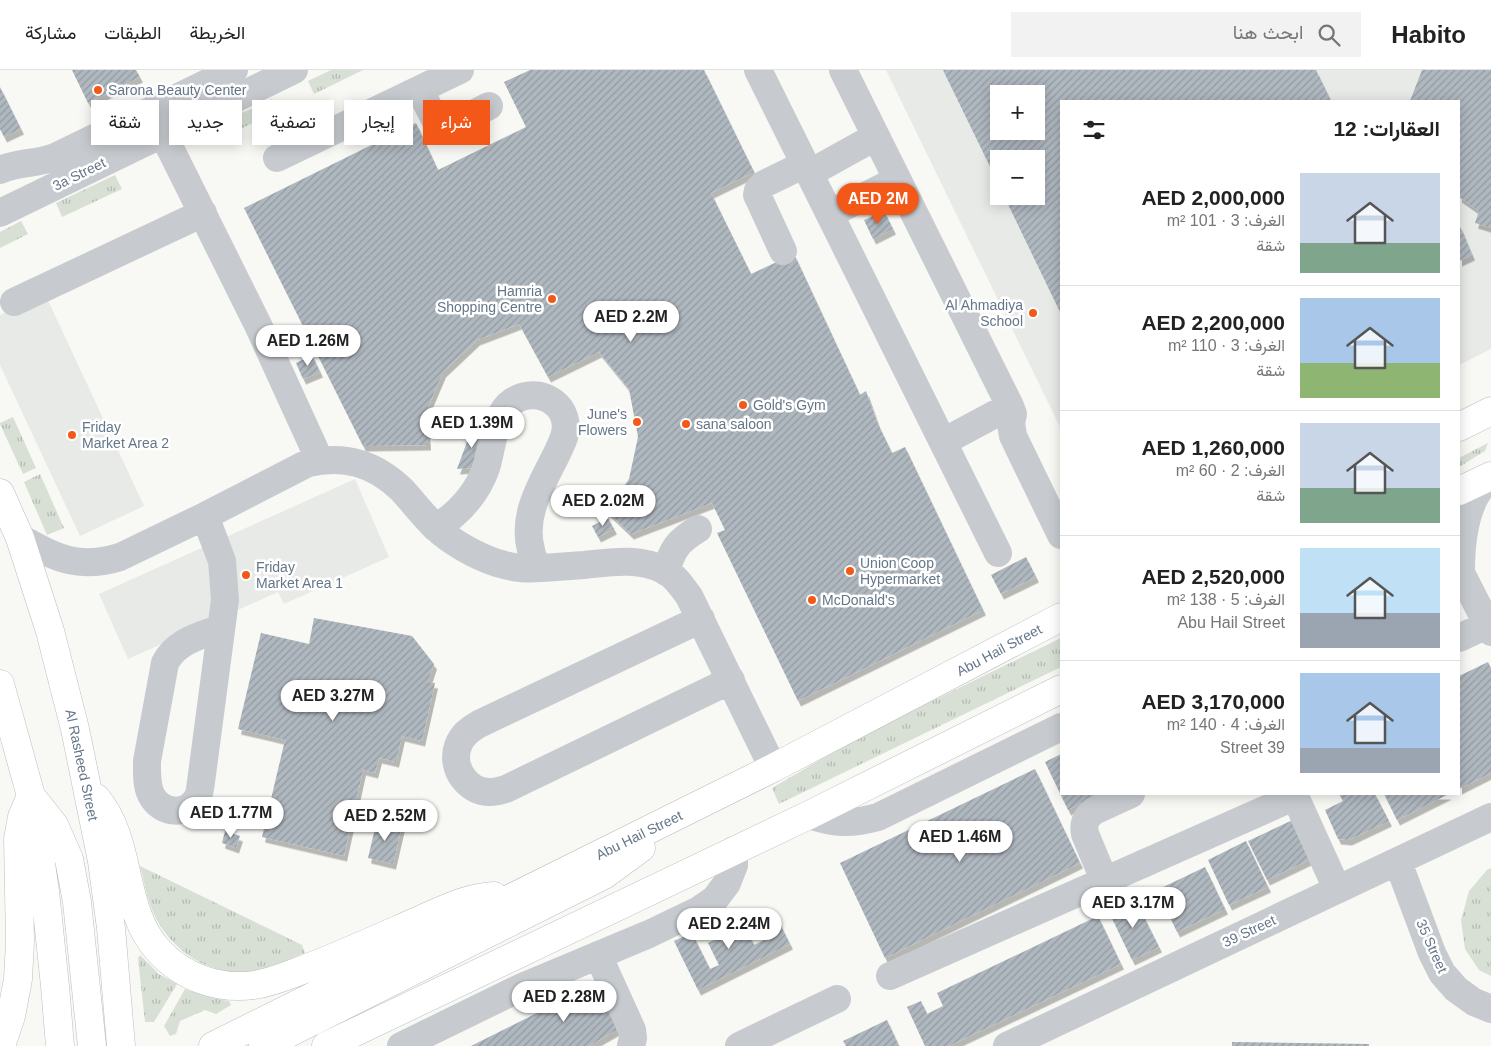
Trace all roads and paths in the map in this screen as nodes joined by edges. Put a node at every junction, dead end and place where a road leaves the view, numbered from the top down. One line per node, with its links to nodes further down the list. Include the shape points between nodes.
1 (234, 70): 12 (street, via 55,157)
2 (294, 70): 8 (street, 3a Street)
3 (460, 70): 6 (street)
4 (758, 70): 11 (street)
5 (843, 70): 9 (street)
6 (424, 82): 7 (street); 10 (street)
7 (429, 100)
8 (163, 134): 14 (street, 3a Street); 15 (street)
9 (876, 136): 11 (street); 13 (street)
10 (277, 158)
11 (807, 169): 16 (street); 17 (street, via 764,184 758,190 757,195)
12 (0, 170)
13 (897, 180): 16 (street); 19 (street)
14 (0, 213)
15 (203, 213): 18 (street); 23 (street)
16 (830, 214): 22 (street)
17 (783, 251)
18 (14, 302)
19 (1012, 410): 22 (street); 26 (street, via 1030,428); 31 (street, via 1014,436)
20 (1491, 411): 21 (main road)
21 (1460, 426)
22 (943, 442): 33 (street)
23 (320, 460): 28 (street, via 308,463); 29 (street, via 344,459 366,465 401,489)
24 (1490, 477): 25 (main road); 35 (street, via 1473,500 1466,523)
25 (1460, 491)
26 (1060, 492)
27 (0, 493): 32 (main road, Al Rasheed Street)
28 (205, 516): 32 (street, via 105,561 70,561); 39 (street, via 222,561 225,600)
29 (436, 528): 34 (street, via 475,553 497,562 519,568); 34 (street, via 451,518 472,495 486,468 501,415 510,403 523,395 537,394 551,399 561,410 566,424 564,438 536,496 530,518 531,549)
30 (698, 528): 36 (street, via 677,545)
31 (1060, 533)
32 (20, 538): 47 (main road, Al Rasheed Street, via 50,631)
33 (998, 553)
34 (537, 568): 36 (street, via 632,561 650,564)
35 (1460, 570): 40 (street)
36 (666, 572): 38 (street, via 678,580)
37 (1060, 618): 46 (main road, Abu Hail Street)
38 (701, 619): 42 (street); 42 (street, via 472,728 457,747 456,764 462,778 475,789 491,792 506,789)
39 (221, 628): 39 (street, via 200,792 190,806 182,810 166,809 153,798 147,772 165,663 182,644)
40 (1489, 628): 41 (street)
41 (1460, 638)
42 (730, 680): 46 (street)
43 (0, 684): 50 (main road)
44 (1060, 690): 51 (main road)
45 (1060, 727): 51 (street, via 878,817 843,823)
46 (773, 768): 53 (main road, Abu Hail Street)
47 (87, 787): 58 (main road, via 116,829 138,917 146,934 158,950 186,973 220,985 245,986 270,981 321,963 464,902 491,896); 68 (main road, Al Rasheed Street, via 111,928)
48 (1129, 795): 56 (street, via 1094,811 1085,821 1085,834)
49 (1295, 795): 56 (street); 57 (street)
50 (31, 796): 65 (main road, via 22,817 18,839 18,980 11,1016); 66 (main road, via 46,900); 67 (main road, via 54,824 69,859 78,902)
51 (809, 815): 54 (main road)
52 (1491, 816): 55 (street, 39 Street)
53 (668, 821): 58 (main road, Abu Hail Street); 70 (main road, via 649,841 604,875)
54 (734, 850): 59 (street, via 734,865 727,883 715,899 649,934); 63 (main road)
55 (1398, 862): 57 (street, 39 Street); 62 (street, 35 Street, via 1442,972 1456,990)
56 (1105, 882): 60 (street)
57 (1337, 889): 64 (street, 39 Street)
58 (518, 896): 69 (main road, Abu Hail Street)
59 (598, 955): 73 (street, via 520,988); 74 (street, via 632,1030)
60 (890, 976)
61 (837, 999): 75 (street)
62 (1491, 1009)
63 (400, 1011): 71 (main road); 72 (main road, via 388,1029)
64 (1016, 1044)
65 (0, 1046)
66 (60, 1046)
67 (92, 1046)
68 (121, 1046)
69 (213, 1046)
70 (263, 1046)
71 (326, 1046)
72 (361, 1046)
73 (401, 1046)
74 (631, 1046)
75 (739, 1046)

